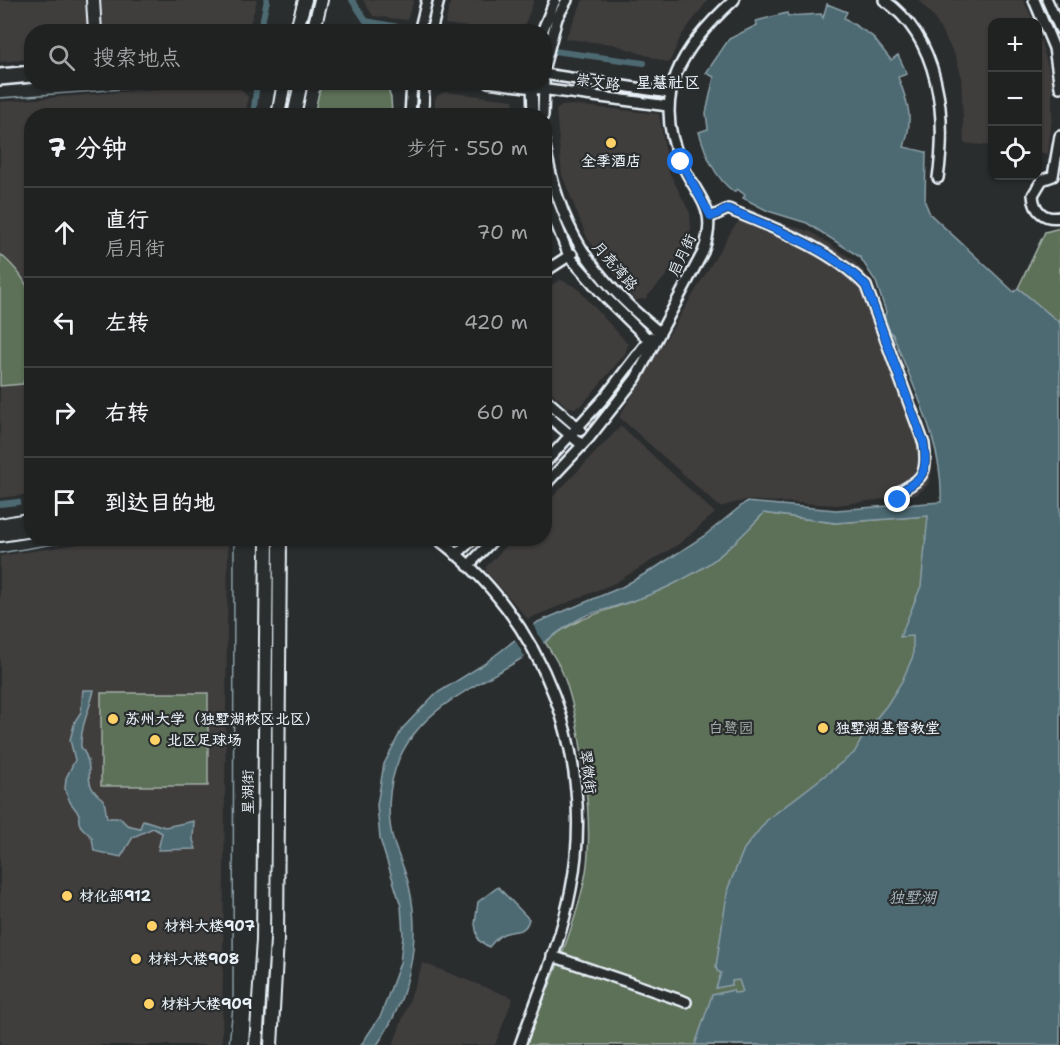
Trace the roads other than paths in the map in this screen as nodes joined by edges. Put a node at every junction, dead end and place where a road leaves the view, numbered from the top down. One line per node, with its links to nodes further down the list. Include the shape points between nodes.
1 (93, 0): 12 (main road)
2 (305, 0): 13 (main road)
3 (321, 0): 14 (main road)
4 (427, 0): 15 (street)
5 (439, 0): 16 (street)
6 (555, 0): 17 (street)
7 (567, 0): 19 (street)
8 (734, 0): 33 (street, via 684,57)
9 (884, 0): 43 (street, via 906,21 929,58 941,122)
10 (1034, 0): 26 (street, via 1054,48)
11 (1047, 0): 18 (street)
12 (94, 24)
13 (298, 24)
14 (316, 24)
15 (420, 24)
16 (433, 24)
17 (545, 24)
18 (1060, 29)
19 (552, 36)
20 (24, 72): 21 (street)
21 (0, 74)
22 (552, 75): 33 (street, 崇文路)
23 (24, 78): 24 (street)
24 (0, 80)
25 (552, 87): 34 (street, 崇文路)
26 (1060, 87)
27 (283, 90): 35 (main road)
28 (299, 90): 36 (main road)
29 (412, 90): 37 (street)
30 (424, 90): 38 (street)
31 (532, 90): 39 (street)
32 (544, 90): 40 (street)
33 (669, 93): 34 (street)
34 (668, 106): 45 (street, via 681,162)
35 (279, 108)
36 (296, 108)
37 (410, 108)
38 (423, 108)
39 (533, 108)
40 (543, 108)
41 (1060, 136): 46 (street, via 1053,177 1042,180 1033,195 1036,208 1043,215)
42 (552, 174): 47 (street, 月亮湾路, via 560,208)
43 (938, 178)
44 (552, 213): 48 (street, 月亮湾路)
45 (711, 217): 50 (street, 启月街, via 703,252); 60 (street, via 728,209 764,224 826,255 866,286 926,454 927,465 921,477 897,493)
46 (1060, 217)
47 (579, 249): 48 (street); 50 (street, 月亮湾路, via 611,289)
48 (569, 256): 49 (street); 51 (street, 月亮湾路)
49 (552, 268)
50 (659, 332): 51 (street, 启月街)
51 (651, 342): 54 (street, 启月街); 56 (street, 启月街, via 636,378)
52 (552, 405): 54 (street)
53 (552, 420): 55 (street)
54 (578, 428): 55 (street, 启月街); 56 (street)
55 (570, 437): 57 (street); 58 (street, 启月街)
56 (589, 438): 57 (street, 启月街)
57 (582, 445): 59 (street, 启月街)
58 (552, 456)
59 (552, 477)
60 (898, 500)
61 (24, 520): 62 (main road)
62 (0, 525)
63 (24, 531): 64 (main road)
64 (0, 535)
65 (267, 546): 74 (main road, 星湖街, via 263,940)
66 (280, 546): 75 (main road, 星湖街, via 277,948)
67 (445, 546): 70 (street, 翠微街)
68 (466, 546): 70 (street)
69 (487, 546): 71 (street)
70 (456, 555): 71 (street, 翠微街)
71 (468, 566): 72 (street, 翠微街, via 495,594 535,652 566,732 577,802 574,873 566,915)
72 (552, 956): 73 (street); 76 (street, 翠微街)
73 (686, 1002)
74 (256, 1045)
75 (271, 1045)
76 (520, 1045)

